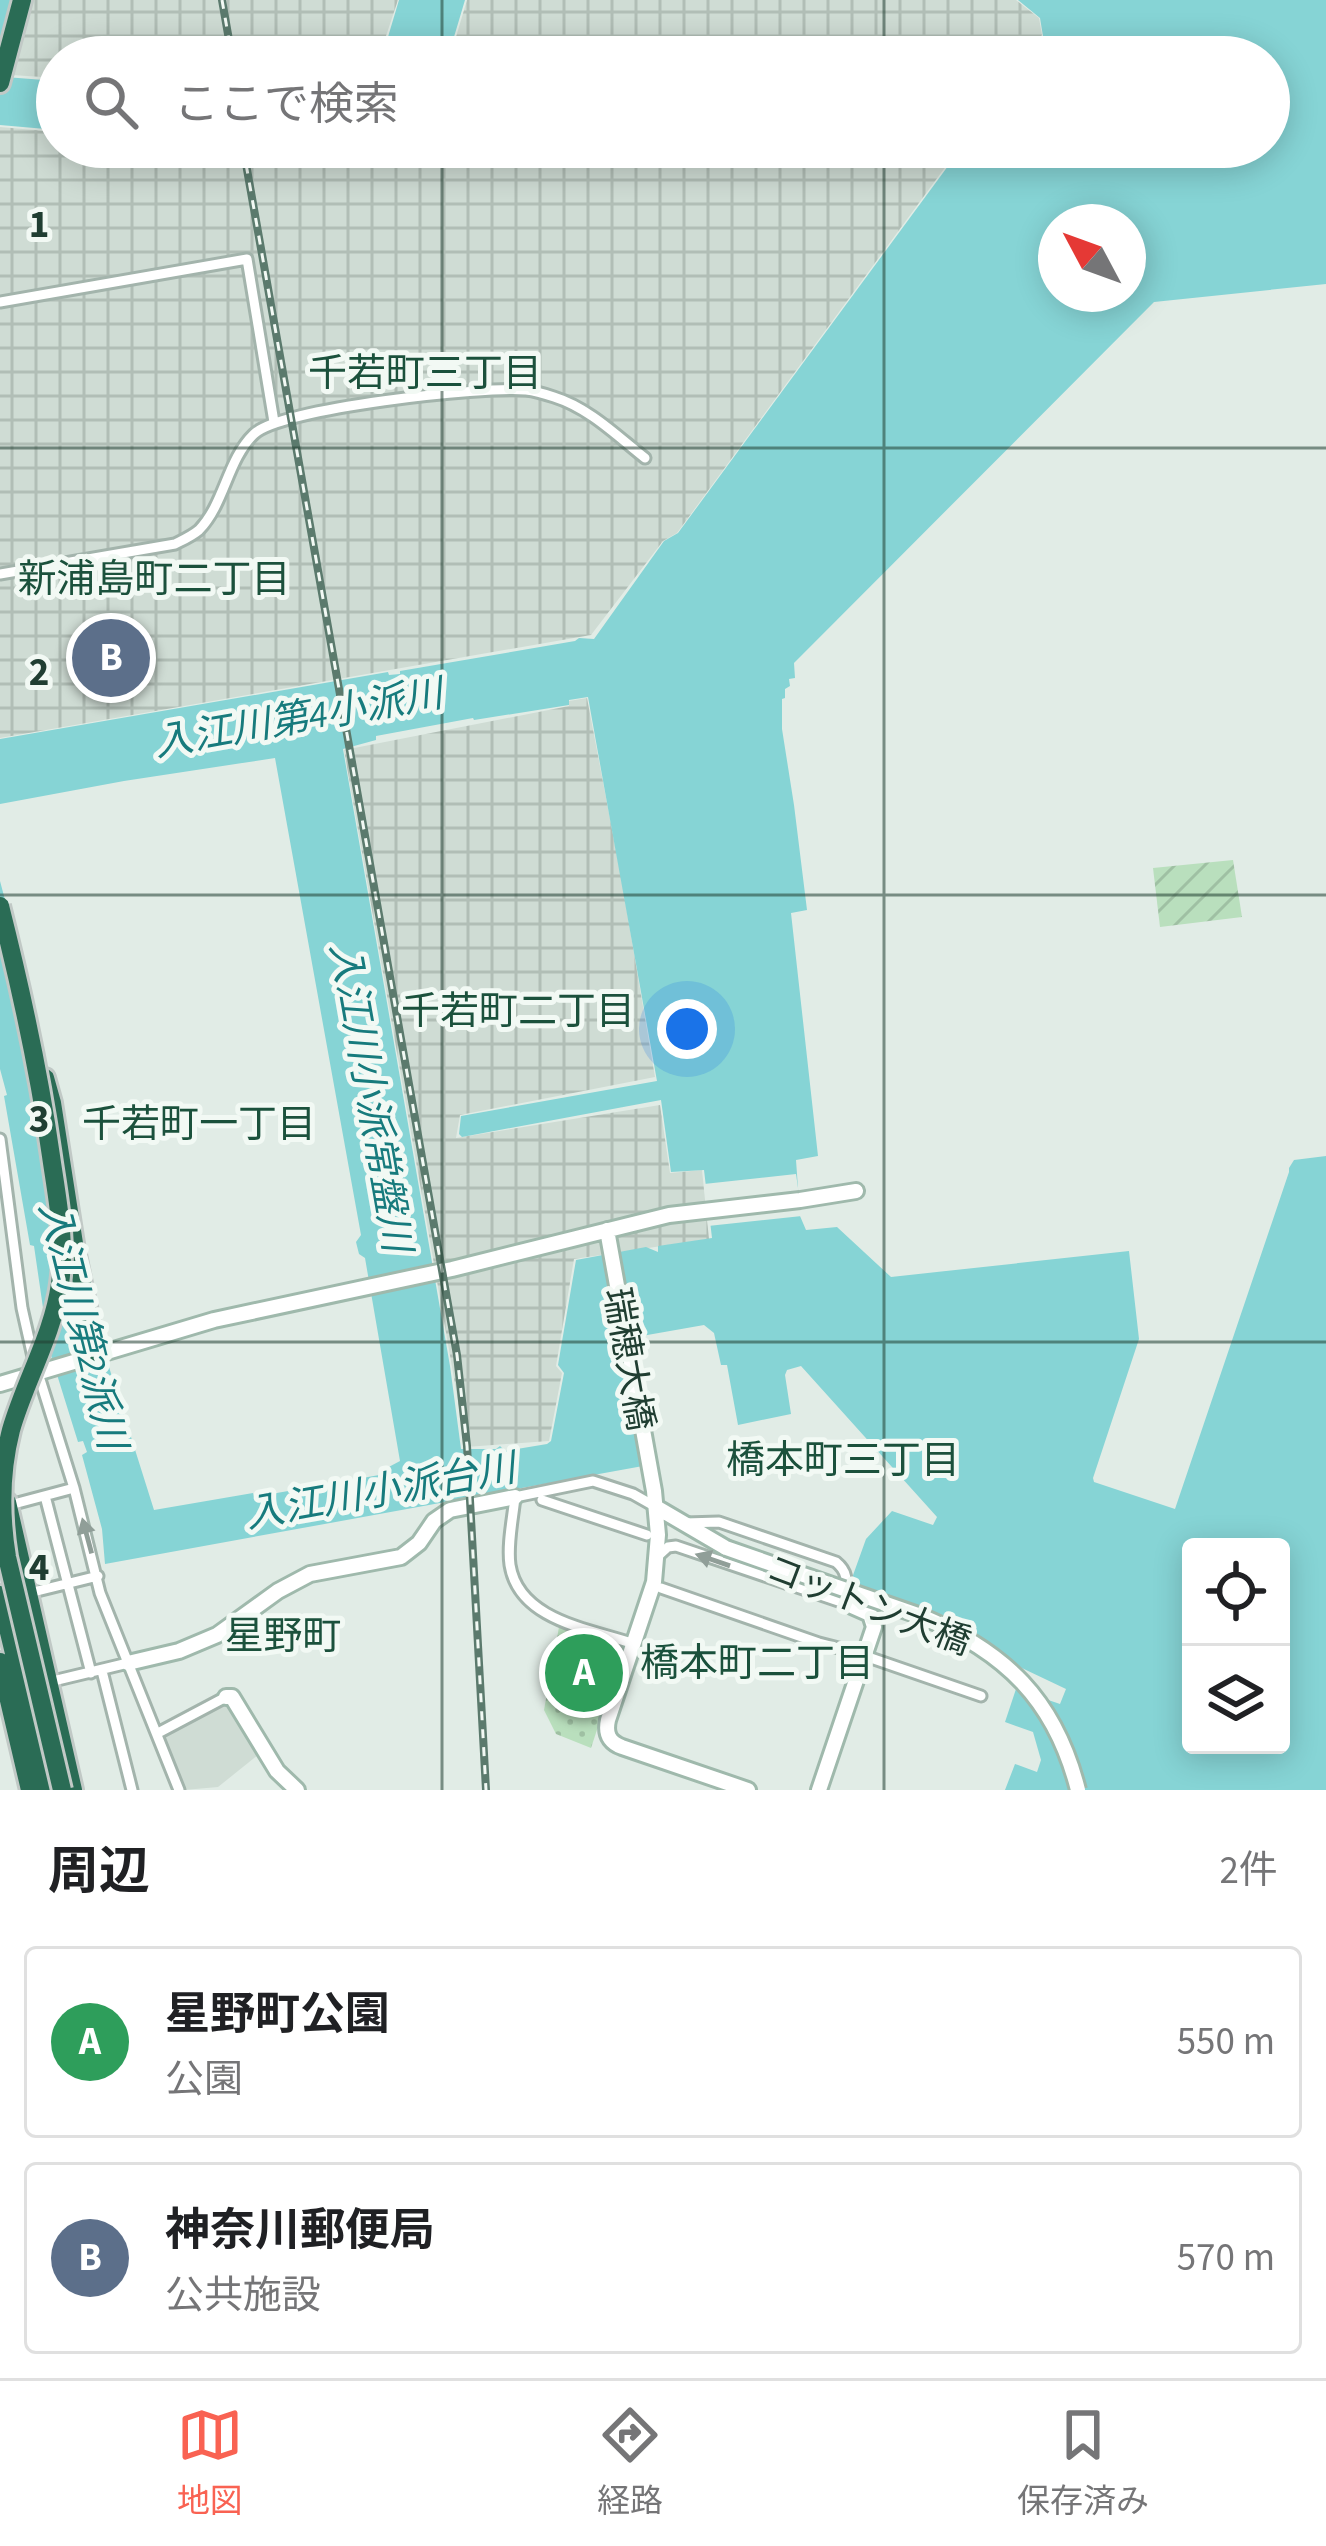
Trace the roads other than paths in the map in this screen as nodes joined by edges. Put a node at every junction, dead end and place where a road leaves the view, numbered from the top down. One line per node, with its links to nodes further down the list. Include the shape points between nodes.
1 (12, 0): 3 (highway)
2 (22, 0): 4 (highway)
3 (0, 44)
4 (0, 83)
5 (0, 302): 6 (street, via 247,259)
6 (274, 422): 7 (street, via 402,399 525,390 582,408); 8 (street, via 242,449 196,533 175,544)
7 (645, 458)
8 (0, 574)
9 (0, 906): 11 (highway, bridge)
10 (0, 945): 20 (highway, bridge, via 30,1076 51,1262 38,1329)
11 (32, 1033): 17 (highway, bridge); 46 (highway, bridge, via 62,1265 49,1330 6,1446 1,1500)
12 (1, 1144): 15 (street)
13 (856, 1191): 14 (street)
14 (607, 1230): 17 (street, via 214,1320); 27 (street, 瑞穂大橋)
15 (14, 1242): 16 (street); 18 (street, via 22,1308)
16 (0, 1245)
17 (97, 1355): 18 (street)
18 (45, 1370): 19 (street); 22 (street)
19 (0, 1384)
20 (0, 1425)
21 (0, 1480): 26 (highway)
22 (74, 1488): 23 (street); 32 (street, one-way to 22)
23 (45, 1496): 26 (street); 33 (street)
24 (515, 1497): 27 (street, via 600,1482); 38 (street, via 510,1560 526,1597 547,1614); 40 (street, via 449,1510 392,1560 294,1581 200,1644)
25 (542, 1500): 29 (street)
26 (8, 1505): 35 (highway)
27 (656, 1507): 28 (street, コットン大橋); 30 (street)
28 (680, 1523): 36 (street, via 719,1522 836,1562); 53 (street, コットン大橋, bridge, via 987,1649 1046,1713)
29 (647, 1535)
30 (657, 1557): 36 (street, one-way to 30, via 676,1546); 38 (street)
31 (0, 1559): 37 (highway)
32 (98, 1576): 33 (street); 40 (street)
33 (67, 1584): 35 (street); 41 (street)
34 (661, 1588): 43 (street)
35 (29, 1593): 42 (highway)
36 (847, 1600): 52 (street, via 874,1625)
37 (4, 1608): 46 (highway)
38 (634, 1644): 51 (street, via 608,1720 610,1740)
39 (0, 1662): 46 (highway, via 15,1744)
40 (128, 1663): 41 (street); 45 (street)
41 (97, 1672): 42 (street); 48 (street)
42 (49, 1682): 47 (highway)
43 (981, 1696)
44 (226, 1697): 45 (street); 50 (street)
45 (158, 1733): 49 (street)
46 (47, 1790)
47 (73, 1790)
48 (132, 1790)
49 (179, 1790)
50 (297, 1790)
51 (748, 1790)
52 (819, 1790)
53 (1078, 1790)

